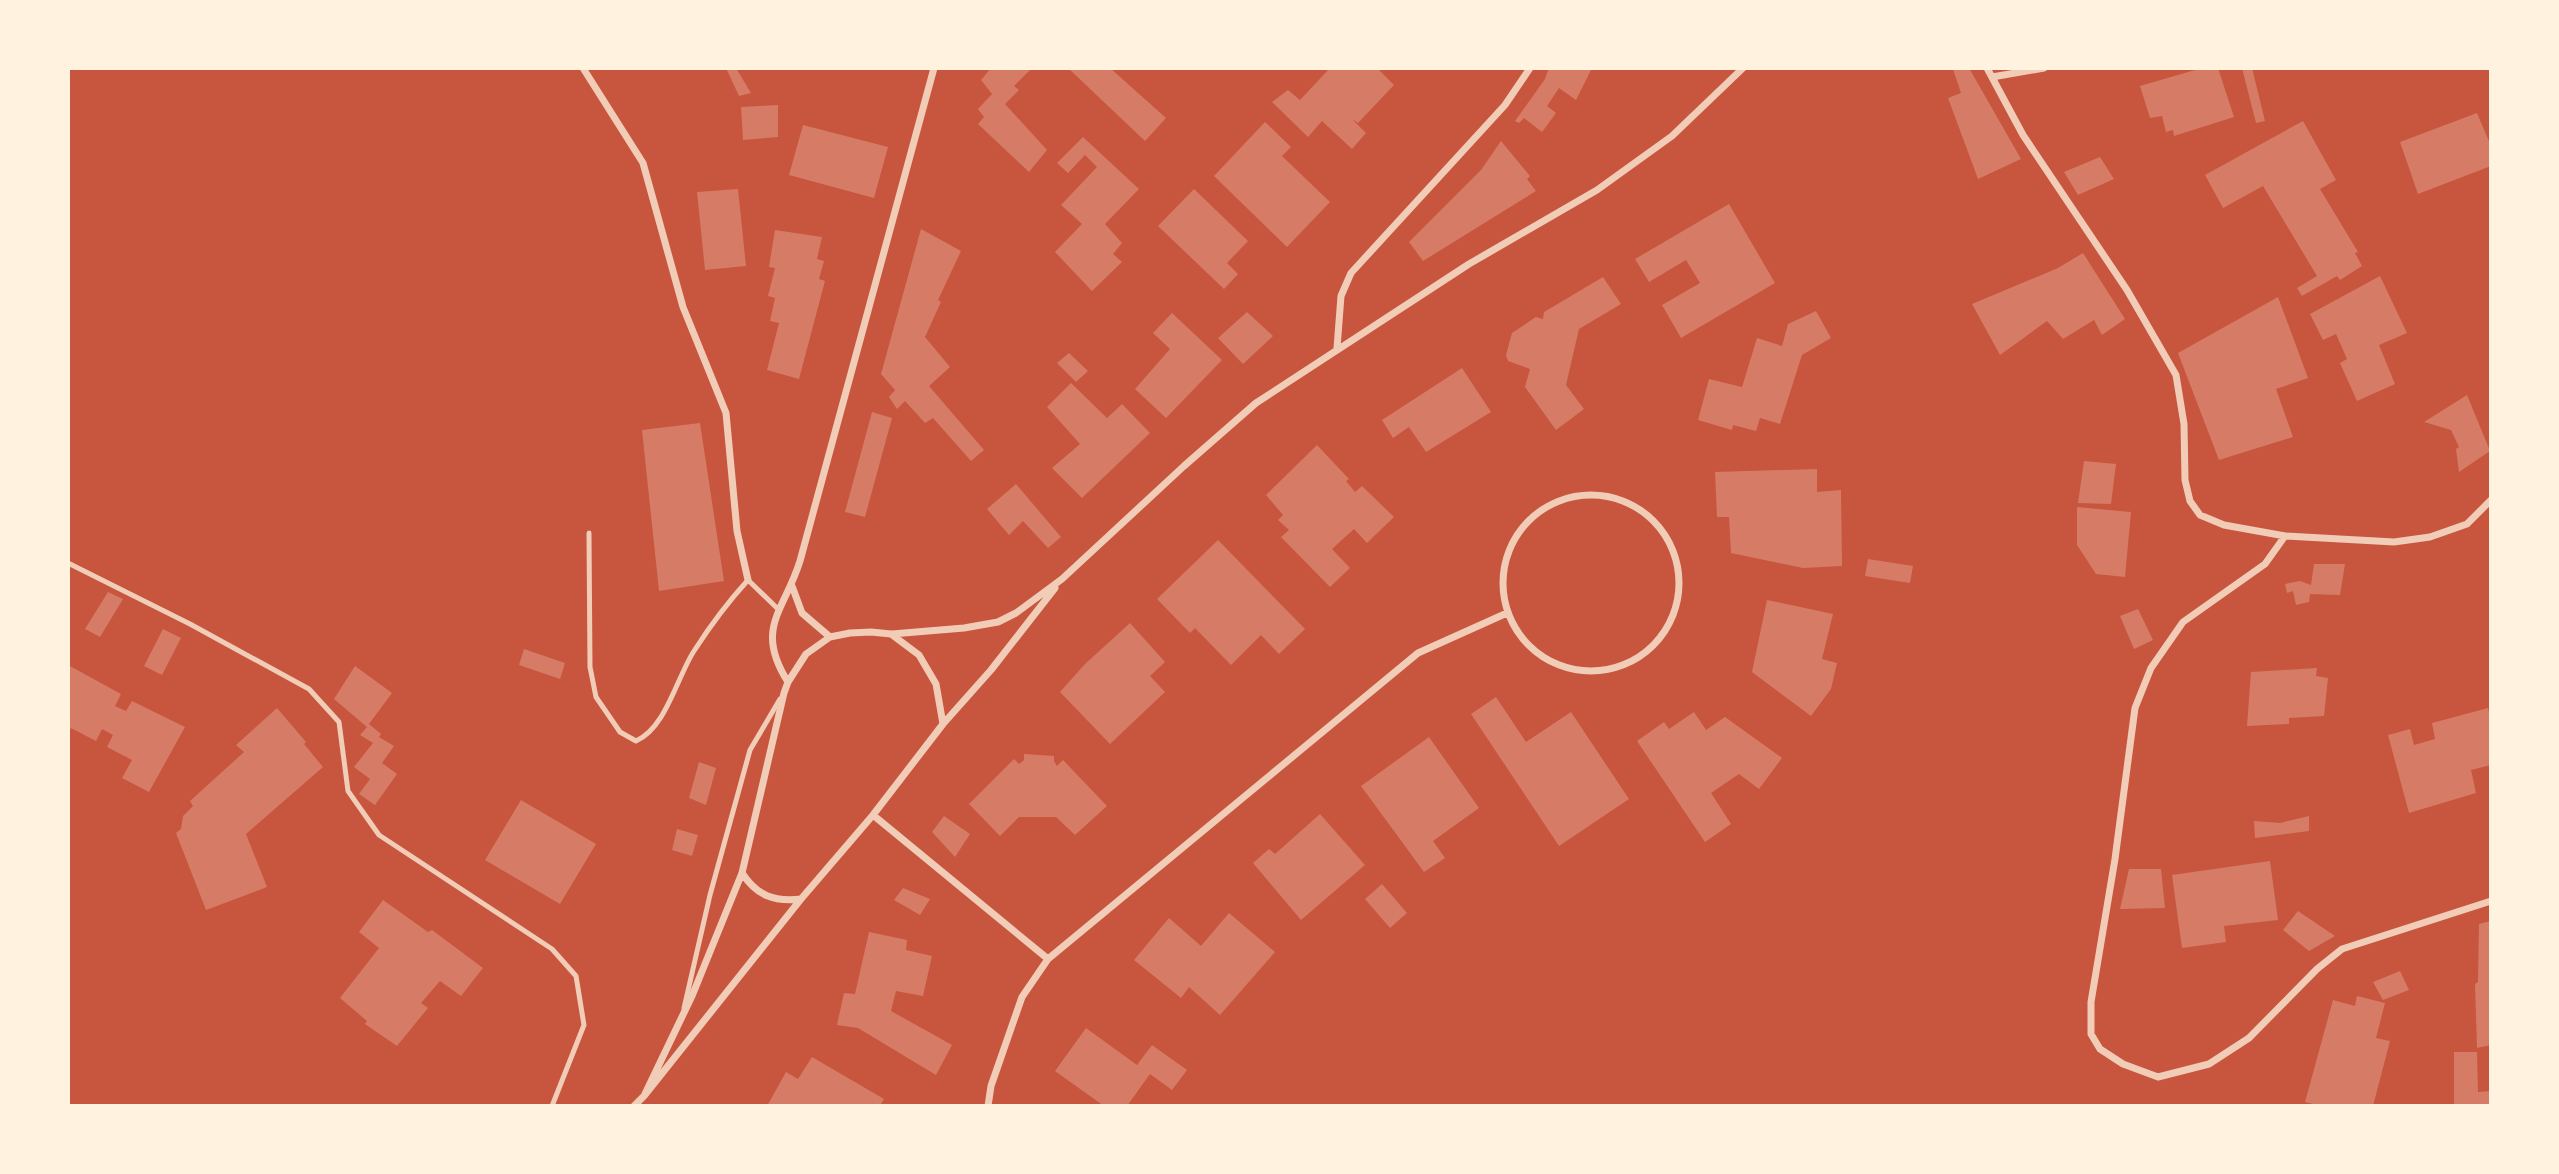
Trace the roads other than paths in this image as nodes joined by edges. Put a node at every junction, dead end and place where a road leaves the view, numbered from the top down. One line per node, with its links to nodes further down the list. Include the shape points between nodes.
1 (583, 68): 14 (street, via 643,163 683,307 726,413 737,531)
2 (934, 68): 15 (street)
3 (1530, 68): 8 (street, via 1505,105 1351,273 1341,296)
4 (1743, 68): 8 (street, via 1672,136 1597,191 1469,264)
5 (1987, 68): 7 (street)
6 (2044, 68): 7 (street)
7 (1992, 77): 11 (street, via 2023,135 2127,290 2176,375 2190,501 2200,515 2224,525)
8 (1337, 348): 13 (street, via 1256,403)
9 (2491, 500): 11 (street, via 2467,524 2430,537 2393,542)
10 (589, 533): 14 (lane, via 590,667 596,697 620,732 636,741 646,737 660,718 694,652)
11 (2285, 536): 26 (street, via 2266,564 2183,622 2151,668 2135,708 2091,1002 2091,1034 2100,1049 2123,1064 2158,1077 2209,1064 2249,1038 2342,949)
12 (68, 563): 30 (lane, via 309,689 339,722 348,791 379,835 552,948 576,976 584,1025)
13 (1062, 579): 18 (street, via 998,622); 22 (street)
14 (748, 580): 16 (lane)
15 (792, 586): 16 (street); 19 (street, via 802,613)
16 (779, 610): 20 (street, via 770,639)
17 (1507, 613): 17 (street, via 1522,640 1546,660 1575,670 1606,670 1634,660 1658,640 1674,613 1679,583 1674,552 1658,526 1635,506 1606,495 1575,495 1547,506 1531,519 1507,552 1502,582); 27 (street, via 1418,653)
18 (891, 634): 19 (street); 22 (street, via 919,655 936,684)
19 (830, 637): 20 (street, via 806,654)
20 (788, 682): 21 (street)
21 (784, 693): 24 (street); 28 (lane, via 750,750)
22 (943, 724): 23 (street)
23 (873, 815): 25 (street); 27 (street)
24 (742, 873): 25 (street, via 750,886 771,899); 28 (street)
25 (802, 899): 29 (street)
26 (2491, 901)
27 (1048, 959): 32 (street, via 1022,997)
28 (681, 1018): 29 (street)
29 (643, 1096): 31 (street)
30 (552, 1106)
31 (634, 1106)
32 (988, 1106)

